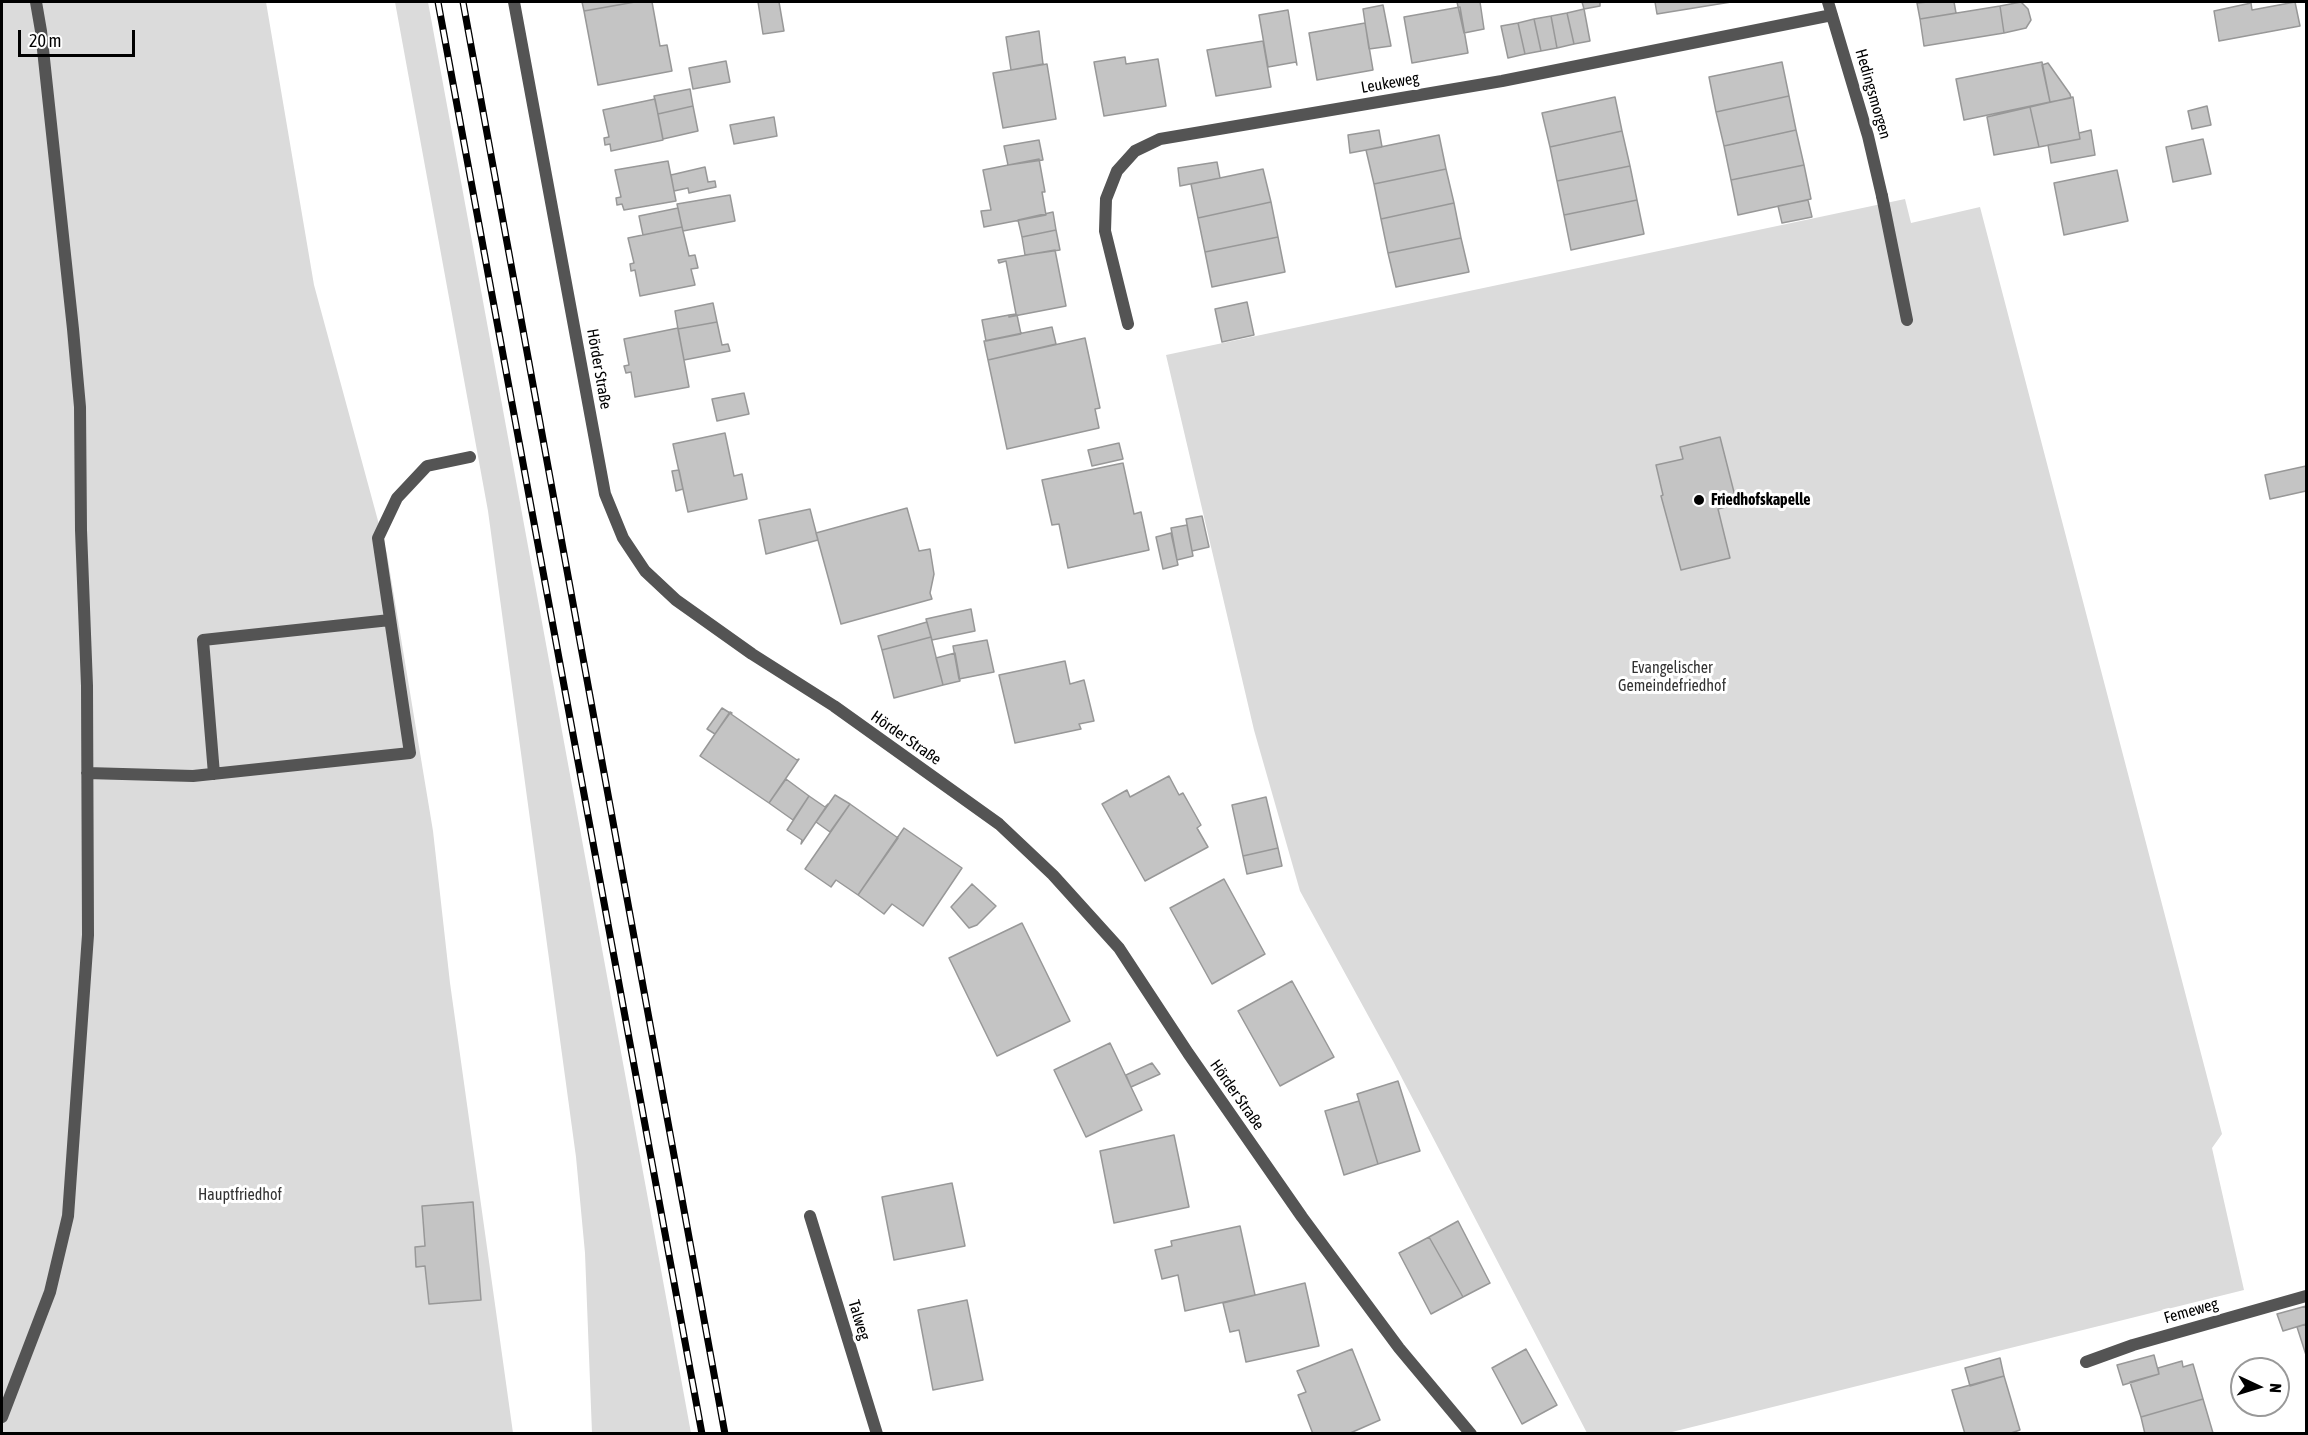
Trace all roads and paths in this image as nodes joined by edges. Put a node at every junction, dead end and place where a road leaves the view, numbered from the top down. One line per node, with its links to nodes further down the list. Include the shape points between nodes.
1 (36, 2): 9 (street, via 80,407)
2 (514, 2): 16 (street, Hörder Straße, via 605,494 634,555 676,600 999,824 1053,875 1119,948 1302,1217 1399,1348)
3 (1828, 2): 4 (street, Hedingsmorgen)
4 (1832, 15): 5 (street, Hedingsmorgen, via 1868,136); 6 (street, Leukeweg, via 1502,81 1160,139 1135,151 1117,171 1106,199 1105,231)
5 (1907, 320)
6 (1128, 324)
7 (470, 457): 8 (street, via 427,466 397,498 378,538)
8 (390, 620): 10 (street, via 203,640); 10 (street, via 410,753)
9 (87, 773): 10 (street); 14 (street, via 88,935 68,1216 50,1292)
10 (214, 774)
11 (810, 1215): 15 (street, Talweg)
12 (2307, 1296): 13 (street, Femeweg)
13 (2086, 1362)
14 (2, 1417)
15 (877, 1434)
16 (1472, 1434)

